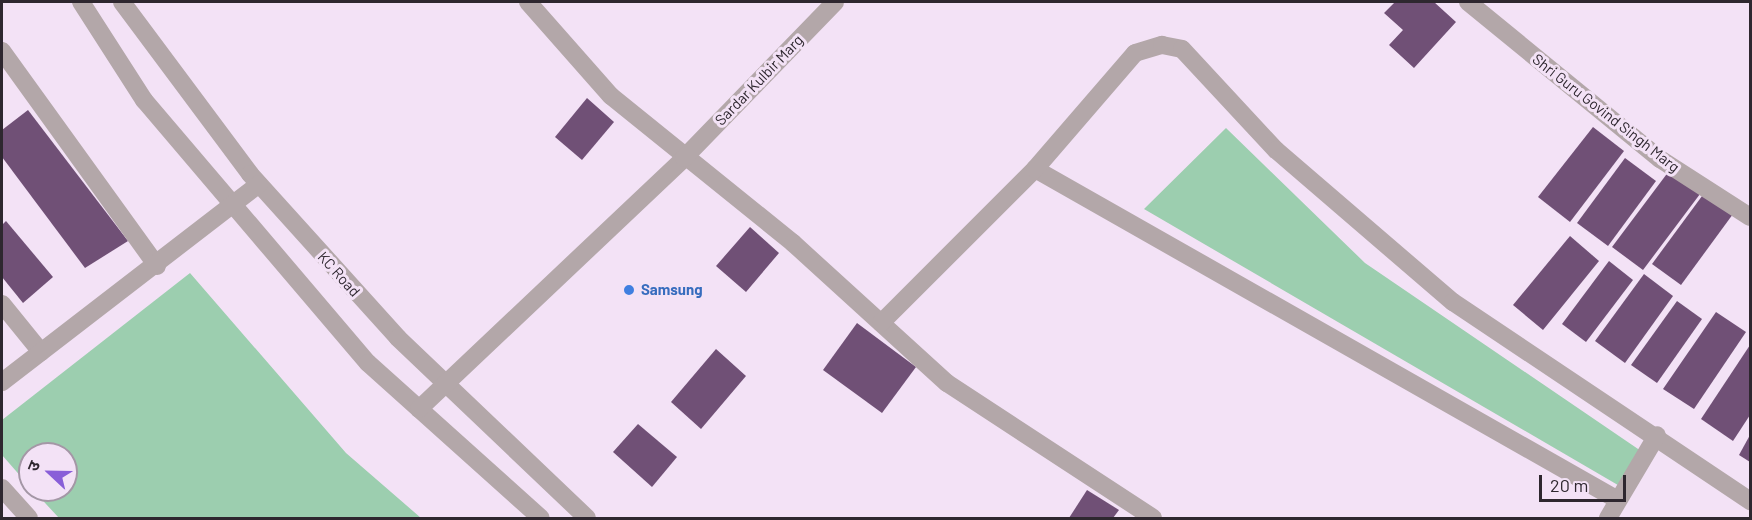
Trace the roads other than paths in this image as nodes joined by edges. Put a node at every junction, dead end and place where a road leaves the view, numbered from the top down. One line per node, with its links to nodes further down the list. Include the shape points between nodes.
1 (81, 2): 10 (street, via 144,100)
2 (122, 2): 9 (street, KC Road)
3 (528, 2): 7 (street, via 611,96)
4 (835, 2): 7 (street, Sardar Kulbir Marg)
5 (1468, 2): 11 (street, Shri Guru Govind Singh Marg, via 1660,159)
6 (2, 51): 12 (street)
7 (684, 158): 14 (street, via 793,243); 17 (street, Sardar Kulbir Marg)
8 (1035, 169): 14 (street); 19 (street, via 1135,53 1162,45 1182,49 1276,150 1453,302); 21 (street)
9 (259, 184): 10 (street); 17 (street, KC Road)
10 (233, 205): 12 (street); 18 (street, via 368,363)
11 (1750, 218)
12 (157, 266): 15 (street)
13 (2, 304): 15 (street)
14 (881, 323): 26 (street, via 947,383)
15 (41, 352): 16 (street)
16 (2, 382)
17 (446, 384): 18 (street, Sardar Kulbir Marg); 25 (street, KC Road)
18 (419, 409): 24 (street)
19 (1657, 435): 21 (street); 22 (street)
20 (2, 488): 23 (street)
21 (1618, 500): 27 (street)
22 (1750, 501)
23 (28, 519)
24 (541, 519)
25 (587, 519)
26 (1153, 519)
27 (1608, 519)

